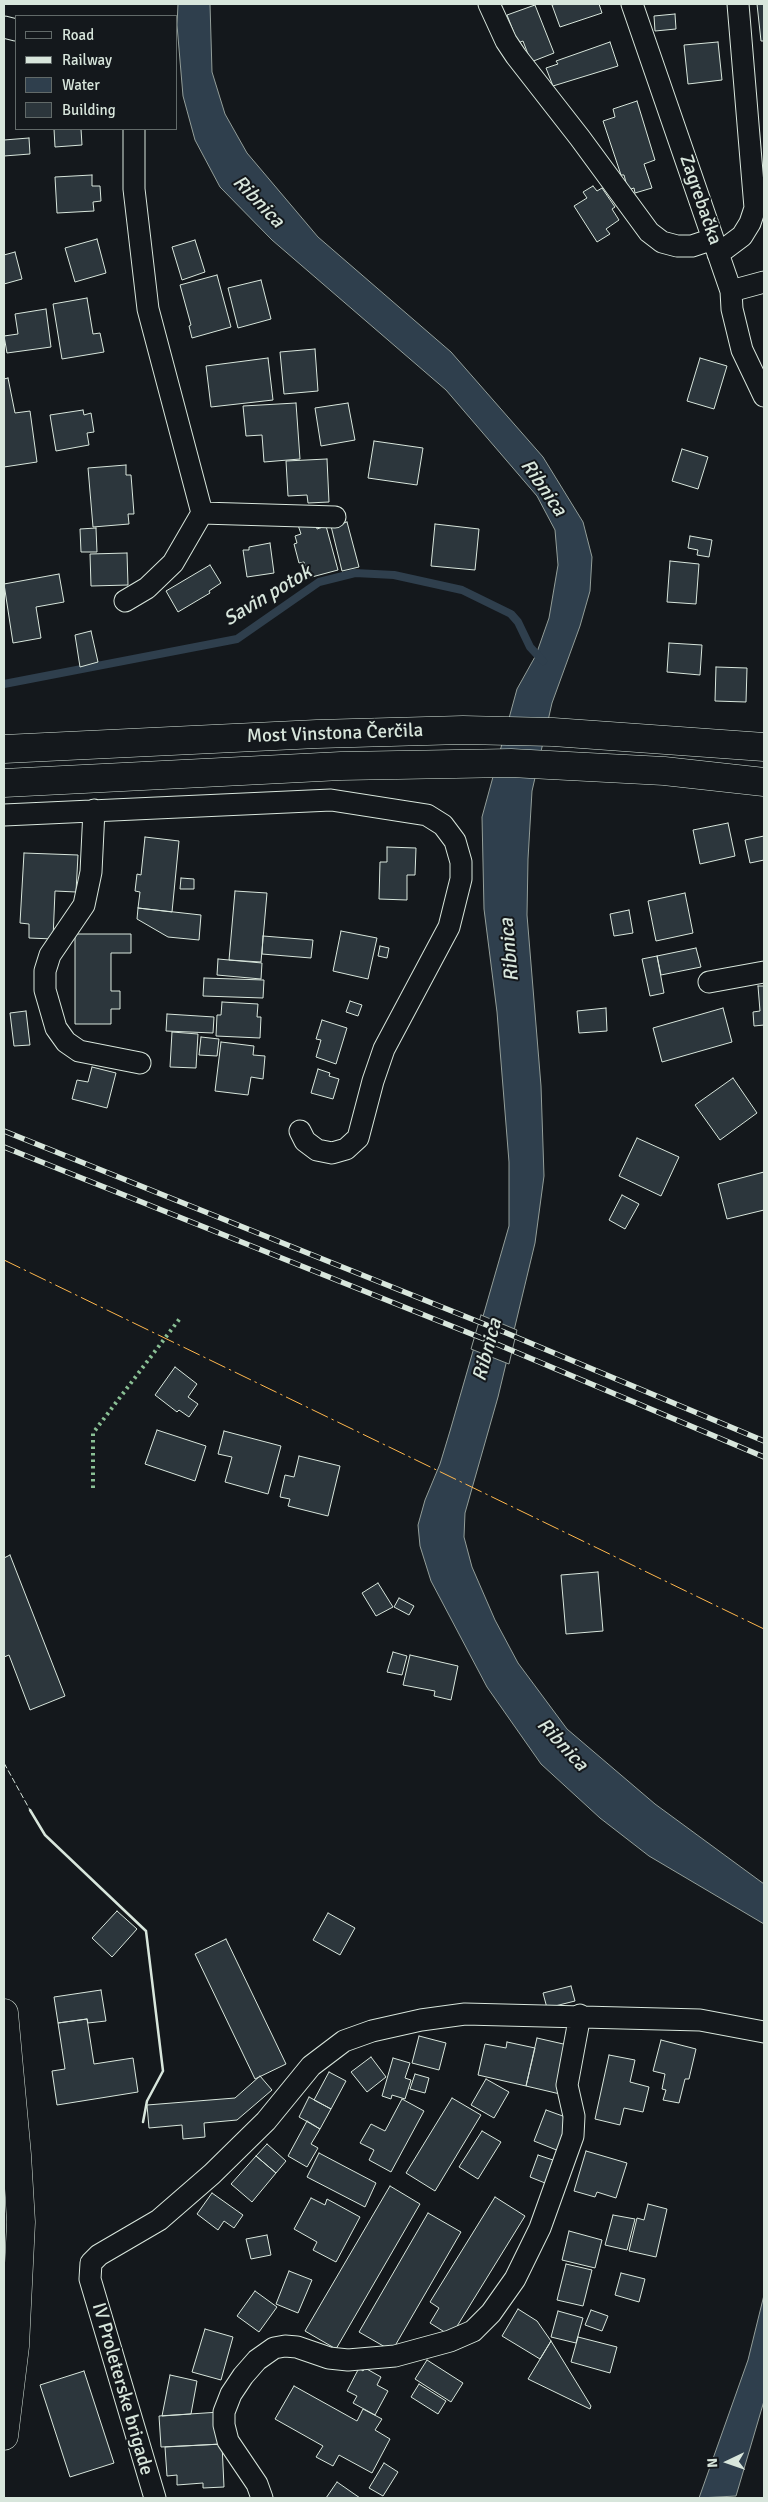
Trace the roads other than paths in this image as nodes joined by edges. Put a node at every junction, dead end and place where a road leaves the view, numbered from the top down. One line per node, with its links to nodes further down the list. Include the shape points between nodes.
1 (489, 4): 5 (street, via 516,56 649,232 662,242 677,246)
2 (632, 4): 5 (street, Zagrebačka)
3 (738, 4): 5 (street, via 755,208 742,236)
4 (134, 130): 9 (street, via 134,189 148,309)
5 (716, 246): 7 (street, Zagrebačka)
6 (764, 282): 7 (street)
7 (731, 291): 8 (street, Zagrebačka, via 742,350)
8 (764, 396)
9 (202, 513): 10 (street); 11 (street, via 172,563 147,588)
10 (335, 517)
11 (125, 601)
12 (764, 747): 13 (main road, Most Vinstona Čerčila, via 544,732 417,731)
13 (4, 749)
14 (764, 782): 15 (main road, Most Vinstona Čerčila, via 664,771 511,762 341,766)
15 (4, 783)
16 (94, 810): 17 (street); 20 (street, via 91,872 84,905 50,955 45,971 45,990 56,1028 66,1042 79,1051); 21 (street, via 331,800 428,815 443,825 454,841 461,862 461,879 449,927 384,1049 358,1138 346,1149 332,1153 317,1150 305,1141)
17 (4, 815)
18 (764, 972): 19 (street)
19 (709, 982)
20 (140, 1063)
21 (300, 1131)
22 (4, 2013): 25 (main road, via 20,2222 16,2336)
23 (580, 2015): 24 (street, via 700,2020); 26 (street, IV Proleterske brigade, via 465,2014 421,2020 344,2041 311,2066 266,2121 172,2209 94,2259 89,2269 90,2279); 27 (street, via 567,2085 574,2116 573,2136 540,2228 515,2279 491,2313 473,2331 450,2341 395,2356 348,2360 285,2346 274,2348 258,2360 232,2394 224,2412 224,2425 228,2441 257,2484)
24 (764, 2032)
25 (4, 2436)
26 (154, 2498)
27 (262, 2498)

